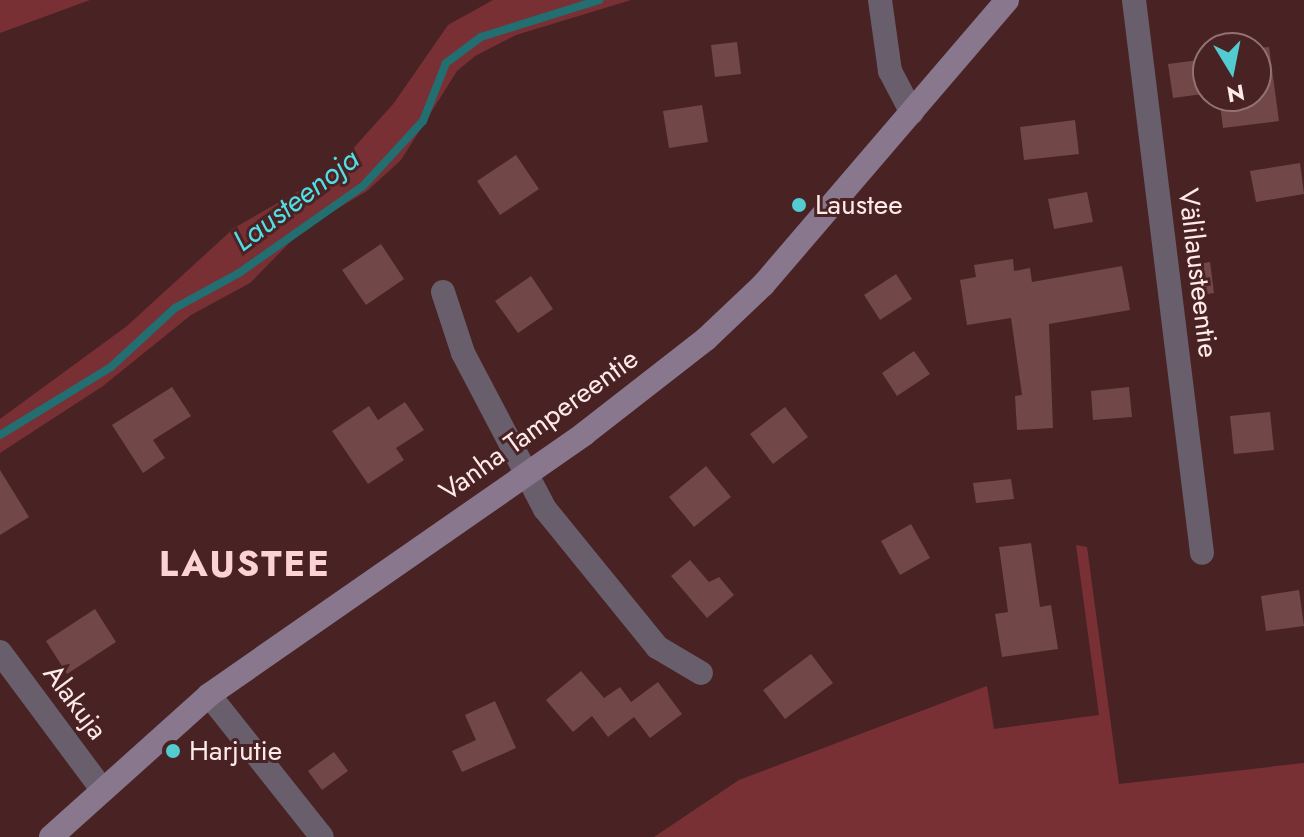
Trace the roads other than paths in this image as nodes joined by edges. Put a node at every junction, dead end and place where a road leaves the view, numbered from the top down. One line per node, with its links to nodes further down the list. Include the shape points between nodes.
1 (880, 0): 4 (street, via 890,71)
2 (1007, 0): 4 (main road, Vanha Tampereentie)
3 (1134, 0): 7 (street, Välilausteentie)
4 (912, 113): 6 (main road, Vanha Tampereentie, via 706,339)
5 (443, 292): 6 (street, via 463,353)
6 (527, 475): 9 (street, via 545,509 657,647); 10 (main road, Vanha Tampereentie)
7 (1202, 553)
8 (0, 652): 11 (street, Alakuja)
9 (701, 673)
10 (209, 695): 11 (main road, Vanha Tampereentie); 13 (street)
11 (101, 788): 12 (main road, Vanha Tampereentie)
12 (51, 837)
13 (322, 837)

